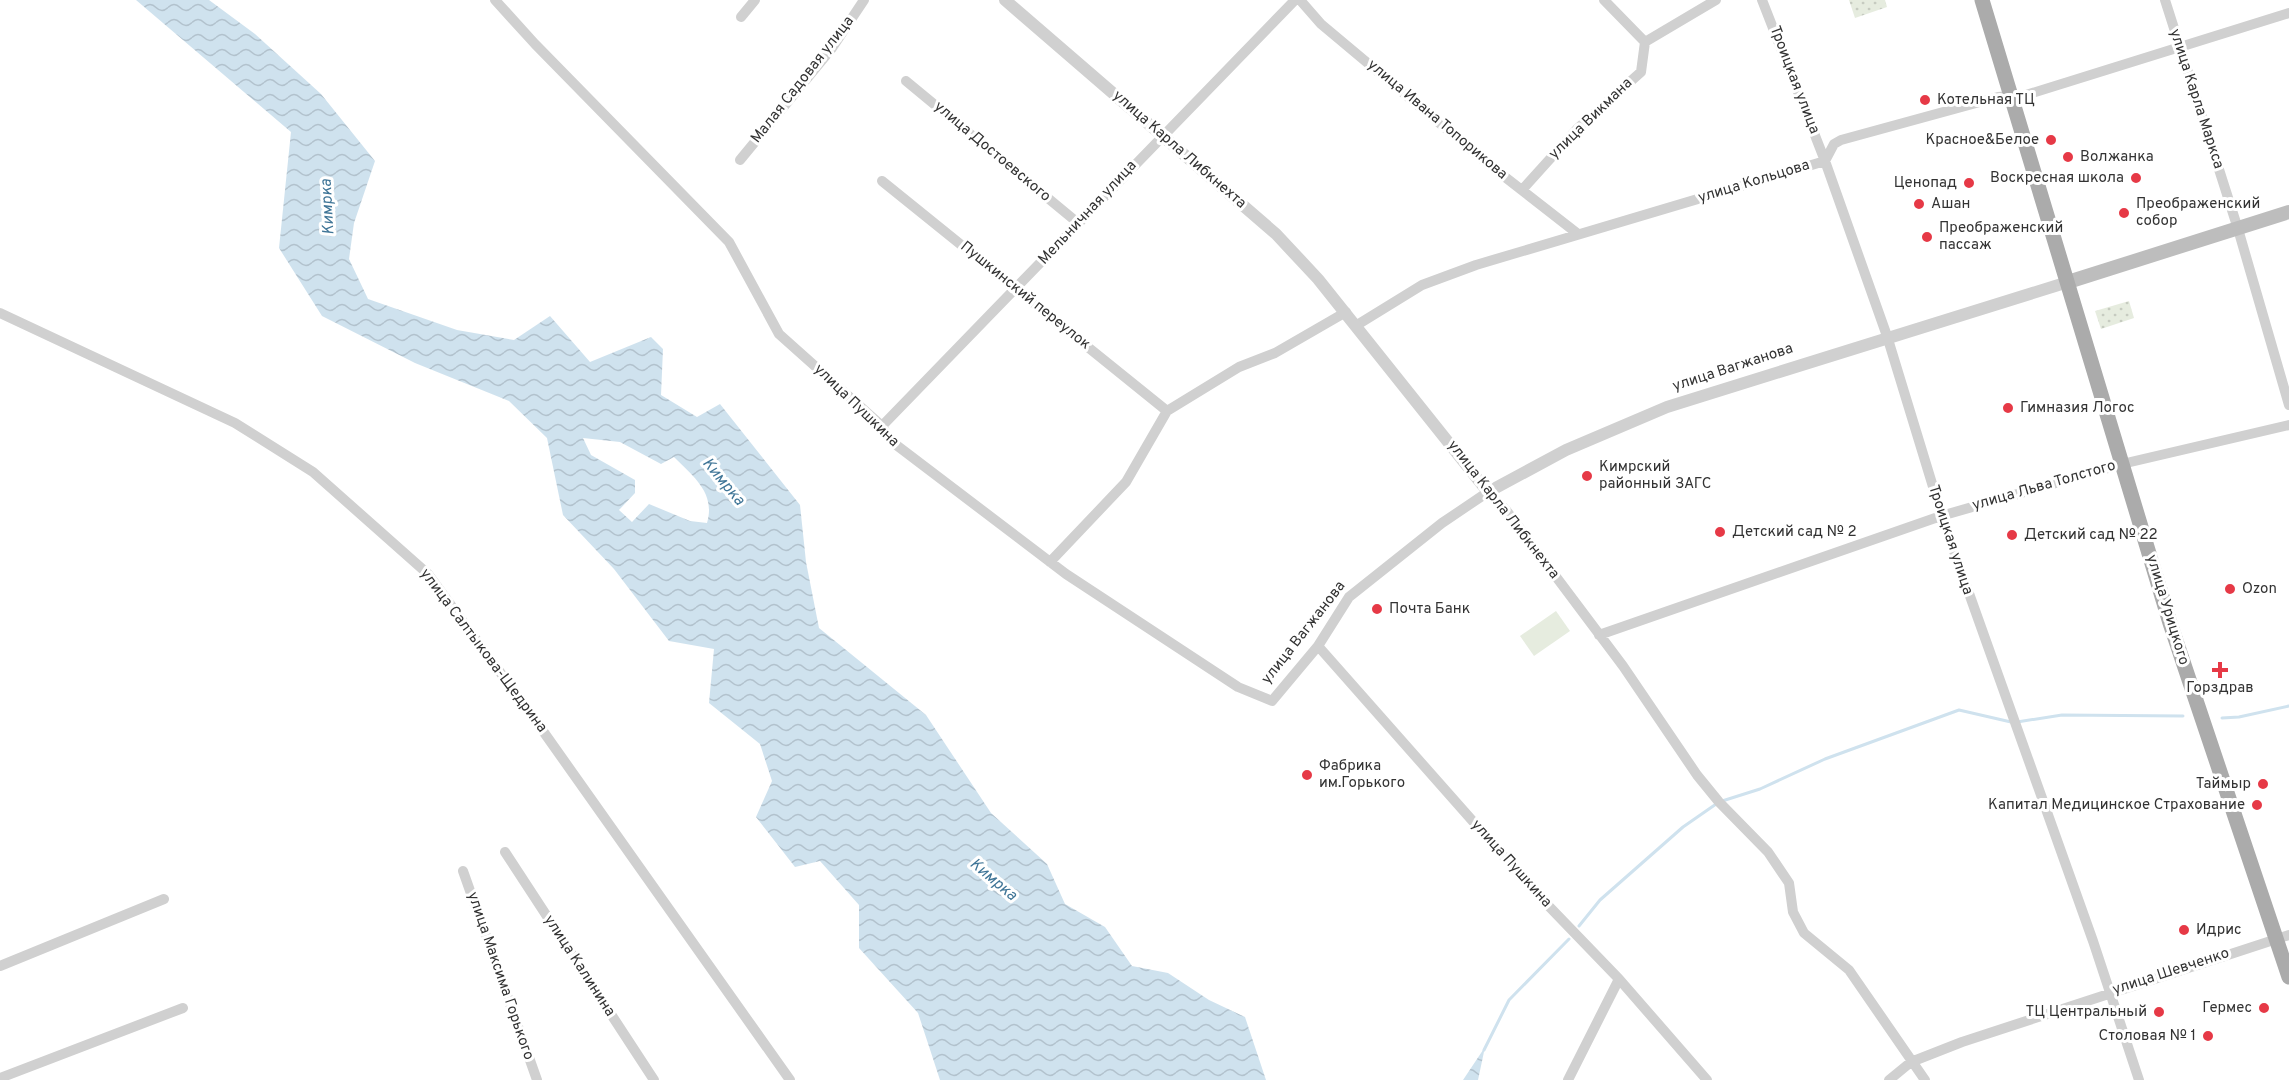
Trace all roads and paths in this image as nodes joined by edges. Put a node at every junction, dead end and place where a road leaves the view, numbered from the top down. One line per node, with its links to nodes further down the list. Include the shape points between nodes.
1 (495, 0): 35 (street, улица Пушкина, via 729,242 779,334)
2 (755, 0): 12 (street)
3 (864, 0): 18 (street, Малая Садовая улица, via 832,48)
4 (1005, 0): 17 (street, улица Карла Либкнехта)
5 (1298, 0): 17 (street, Мельничная улица); 21 (street, улица Ивана Топорикова, via 1321,24)
6 (1604, 0): 13 (street)
7 (1716, 0): 13 (street)
8 (1762, 0): 19 (street, Троицкая улица)
9 (1982, 0): 16 (main road, улица Урицкого)
10 (2166, 0): 14 (street, улица Карла Маркса)
11 (2289, 13): 14 (street, улица Кольцова)
12 (741, 17)
13 (1645, 42): 21 (street, улица Викмана, via 1641,72 1577,129)
14 (2178, 47): 16 (street, улица Кольцова, via 2026,95); 24 (street, улица Карла Маркса)
15 (906, 81): 23 (street, улица Достоевского)
16 (2012, 96): 19 (street, улица Кольцова, via 1841,140 1834,144); 26 (main road, улица Урицкого)
17 (1162, 135): 23 (street, Мельничная улица); 28 (street, улица Карла Либкнехта, via 1276,234)
18 (740, 160)
19 (1825, 161): 25 (street, улица Кольцова); 31 (street, Троицкая улица)
20 (882, 181): 27 (street, Пушкинский переулок)
21 (1522, 190): 25 (street, улица Ивана Топорикова)
22 (2289, 212): 24 (main road, улица Вагжанова)
23 (1078, 223): 27 (street, Мельничная улица)
24 (2238, 229): 26 (main road, улица Вагжанова); 32 (street, улица Карла Маркса)
25 (1578, 234): 30 (street, улица Кольцова, via 1422,285)
26 (2068, 282): 31 (street, улица Вагжанова); 36 (main road, улица Урицкого)
27 (1016, 289): 33 (street, Пушкинский переулок); 35 (street, Мельничная улица)
28 (1346, 312): 30 (street, улица Карла Либкнехта); 33 (street, via 1275,353 1239,367)
29 (0, 313): 56 (street, улица Салтыкова-Щедрина, via 235,423 313,472 428,574)
30 (1357, 325): 37 (street, улица Карла Либкнехта)
31 (1887, 336): 37 (street, улица Вагжанова, via 1667,407 1566,450); 38 (street, Троицкая улица)
32 (2289, 405)
33 (1167, 411): 39 (street, via 1126,482)
34 (2289, 425): 36 (street, улица Льва Толстого)
35 (882, 426): 39 (street, улица Пушкина, via 891,441)
36 (2122, 464): 38 (street, улица Льва Толстого); 46 (main road, улица Урицкого, via 2171,627)
37 (1488, 492): 40 (street, улица Карла Либкнехта, via 1506,510); 41 (street, улица Вагжанова, via 1349,597)
38 (1941, 516): 40 (street, улица Льва Толстого); 50 (street, Троицкая улица)
39 (1050, 562): 42 (street, улица Пушкина, via 1238,687)
40 (1599, 635): 52 (street, улица Карла Либкнехта, via 1697,775 1768,852 1789,883 1793,912 1804,933 1849,970)
41 (1318, 646): 42 (street, улица Вагжанова); 49 (street, улица Пушкина, via 1538,895)
42 (1272, 701)
43 (505, 852): 55 (street, улица Калинина)
44 (463, 871): 54 (street, улица Максима Горького)
45 (164, 899): 47 (street)
46 (2283, 937): 48 (main road, улица Урицкого); 50 (street, улица Шевченко)
47 (0, 966)
48 (2289, 977)
49 (1619, 979): 57 (street); 58 (street, улица Пушкина)
50 (2111, 992): 52 (street, улица Шевченко); 61 (street, Троицкая улица)
51 (183, 1008): 53 (street)
52 (1911, 1062): 59 (street, улица Шевченко); 60 (street, улица Карла Либкнехта)
53 (0, 1078)
54 (537, 1080)
55 (654, 1080)
56 (790, 1080)
57 (1568, 1080)
58 (1707, 1080)
59 (1888, 1080)
60 (1925, 1080)
61 (2139, 1080)

